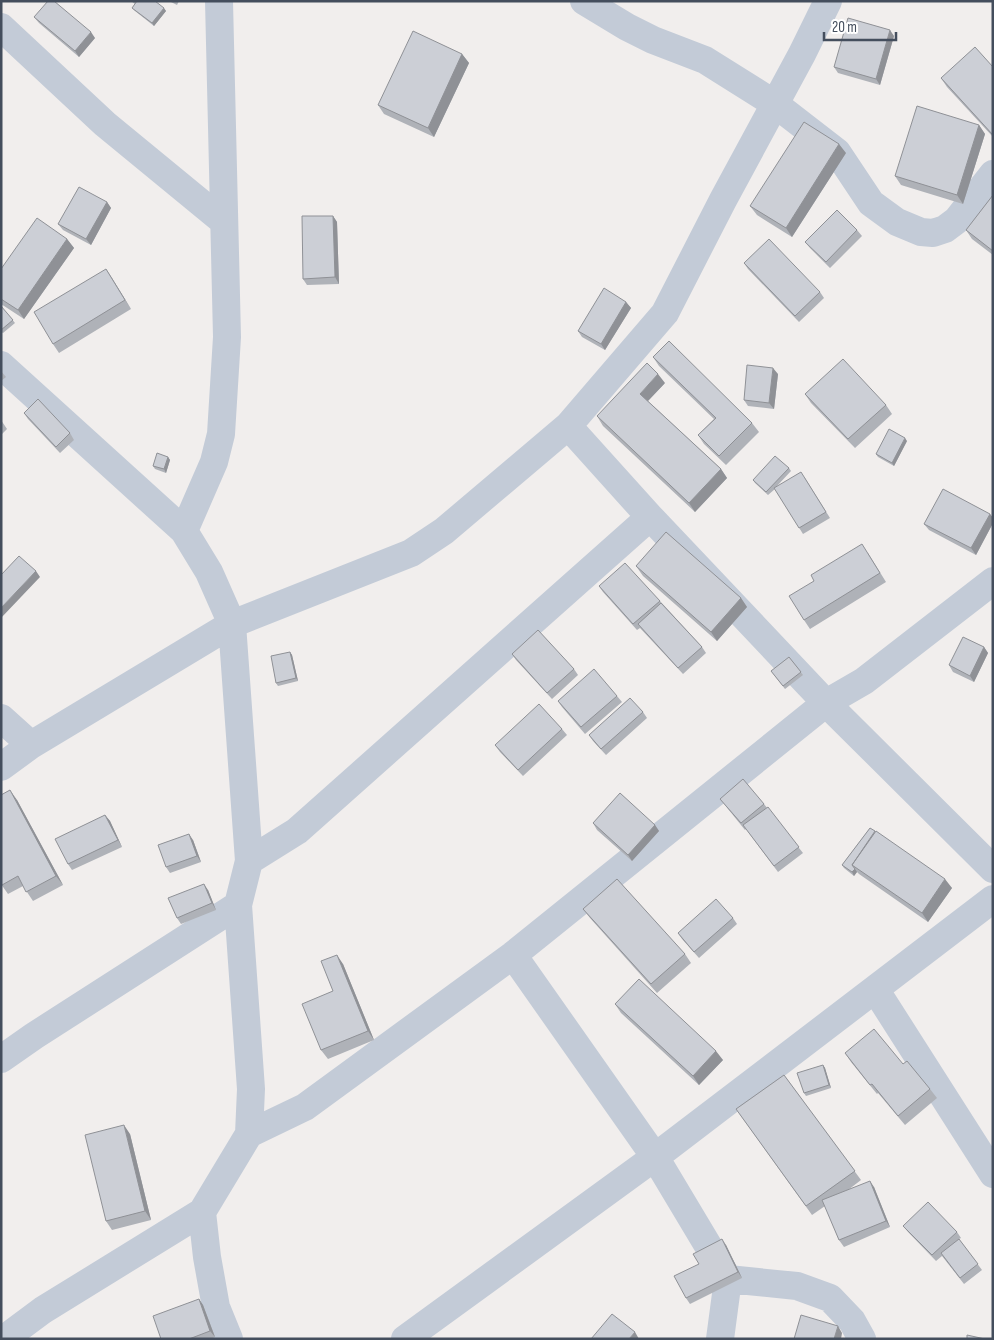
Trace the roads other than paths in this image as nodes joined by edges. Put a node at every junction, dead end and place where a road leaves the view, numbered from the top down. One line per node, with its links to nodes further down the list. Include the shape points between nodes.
1 (219, 1): 7 (street)
2 (584, 1): 5 (street, via 653,40 705,60)
3 (828, 1): 5 (street)
4 (1, 27): 7 (street, via 105,124)
5 (775, 104): 6 (street, via 837,152 871,203 897,222 922,232 945,229); 9 (street, via 665,313)
6 (993, 174)
7 (223, 221): 11 (street, via 227,337 221,434 214,462)
8 (1, 365): 11 (street)
9 (568, 426): 10 (street); 13 (street, via 412,554)
10 (650, 517): 14 (street); 18 (street, via 297,831)
11 (184, 531): 13 (street, via 209,572)
12 (993, 581): 14 (street, via 864,681)
13 (232, 624): 16 (street); 18 (street)
14 (826, 703): 19 (street); 22 (street)
15 (1, 718): 16 (street)
16 (30, 745): 17 (street)
17 (1, 767)
18 (249, 861): 21 (street)
19 (993, 869)
20 (993, 899): 23 (street)
21 (238, 905): 24 (street); 25 (street, via 251,1089)
22 (513, 955): 25 (street, via 305,1107); 26 (street)
23 (875, 989): 26 (street); 27 (street)
24 (1, 1059)
25 (249, 1134): 28 (street)
26 (655, 1156): 29 (street); 32 (street)
27 (993, 1174)
28 (202, 1212): 30 (street, via 43,1310); 31 (street, via 216,1307)
29 (728, 1279): 33 (street); 34 (street, via 796,1286 830,1298 852,1321)
30 (4, 1339)
31 (229, 1339)
32 (405, 1339)
33 (720, 1339)
34 (862, 1339)

